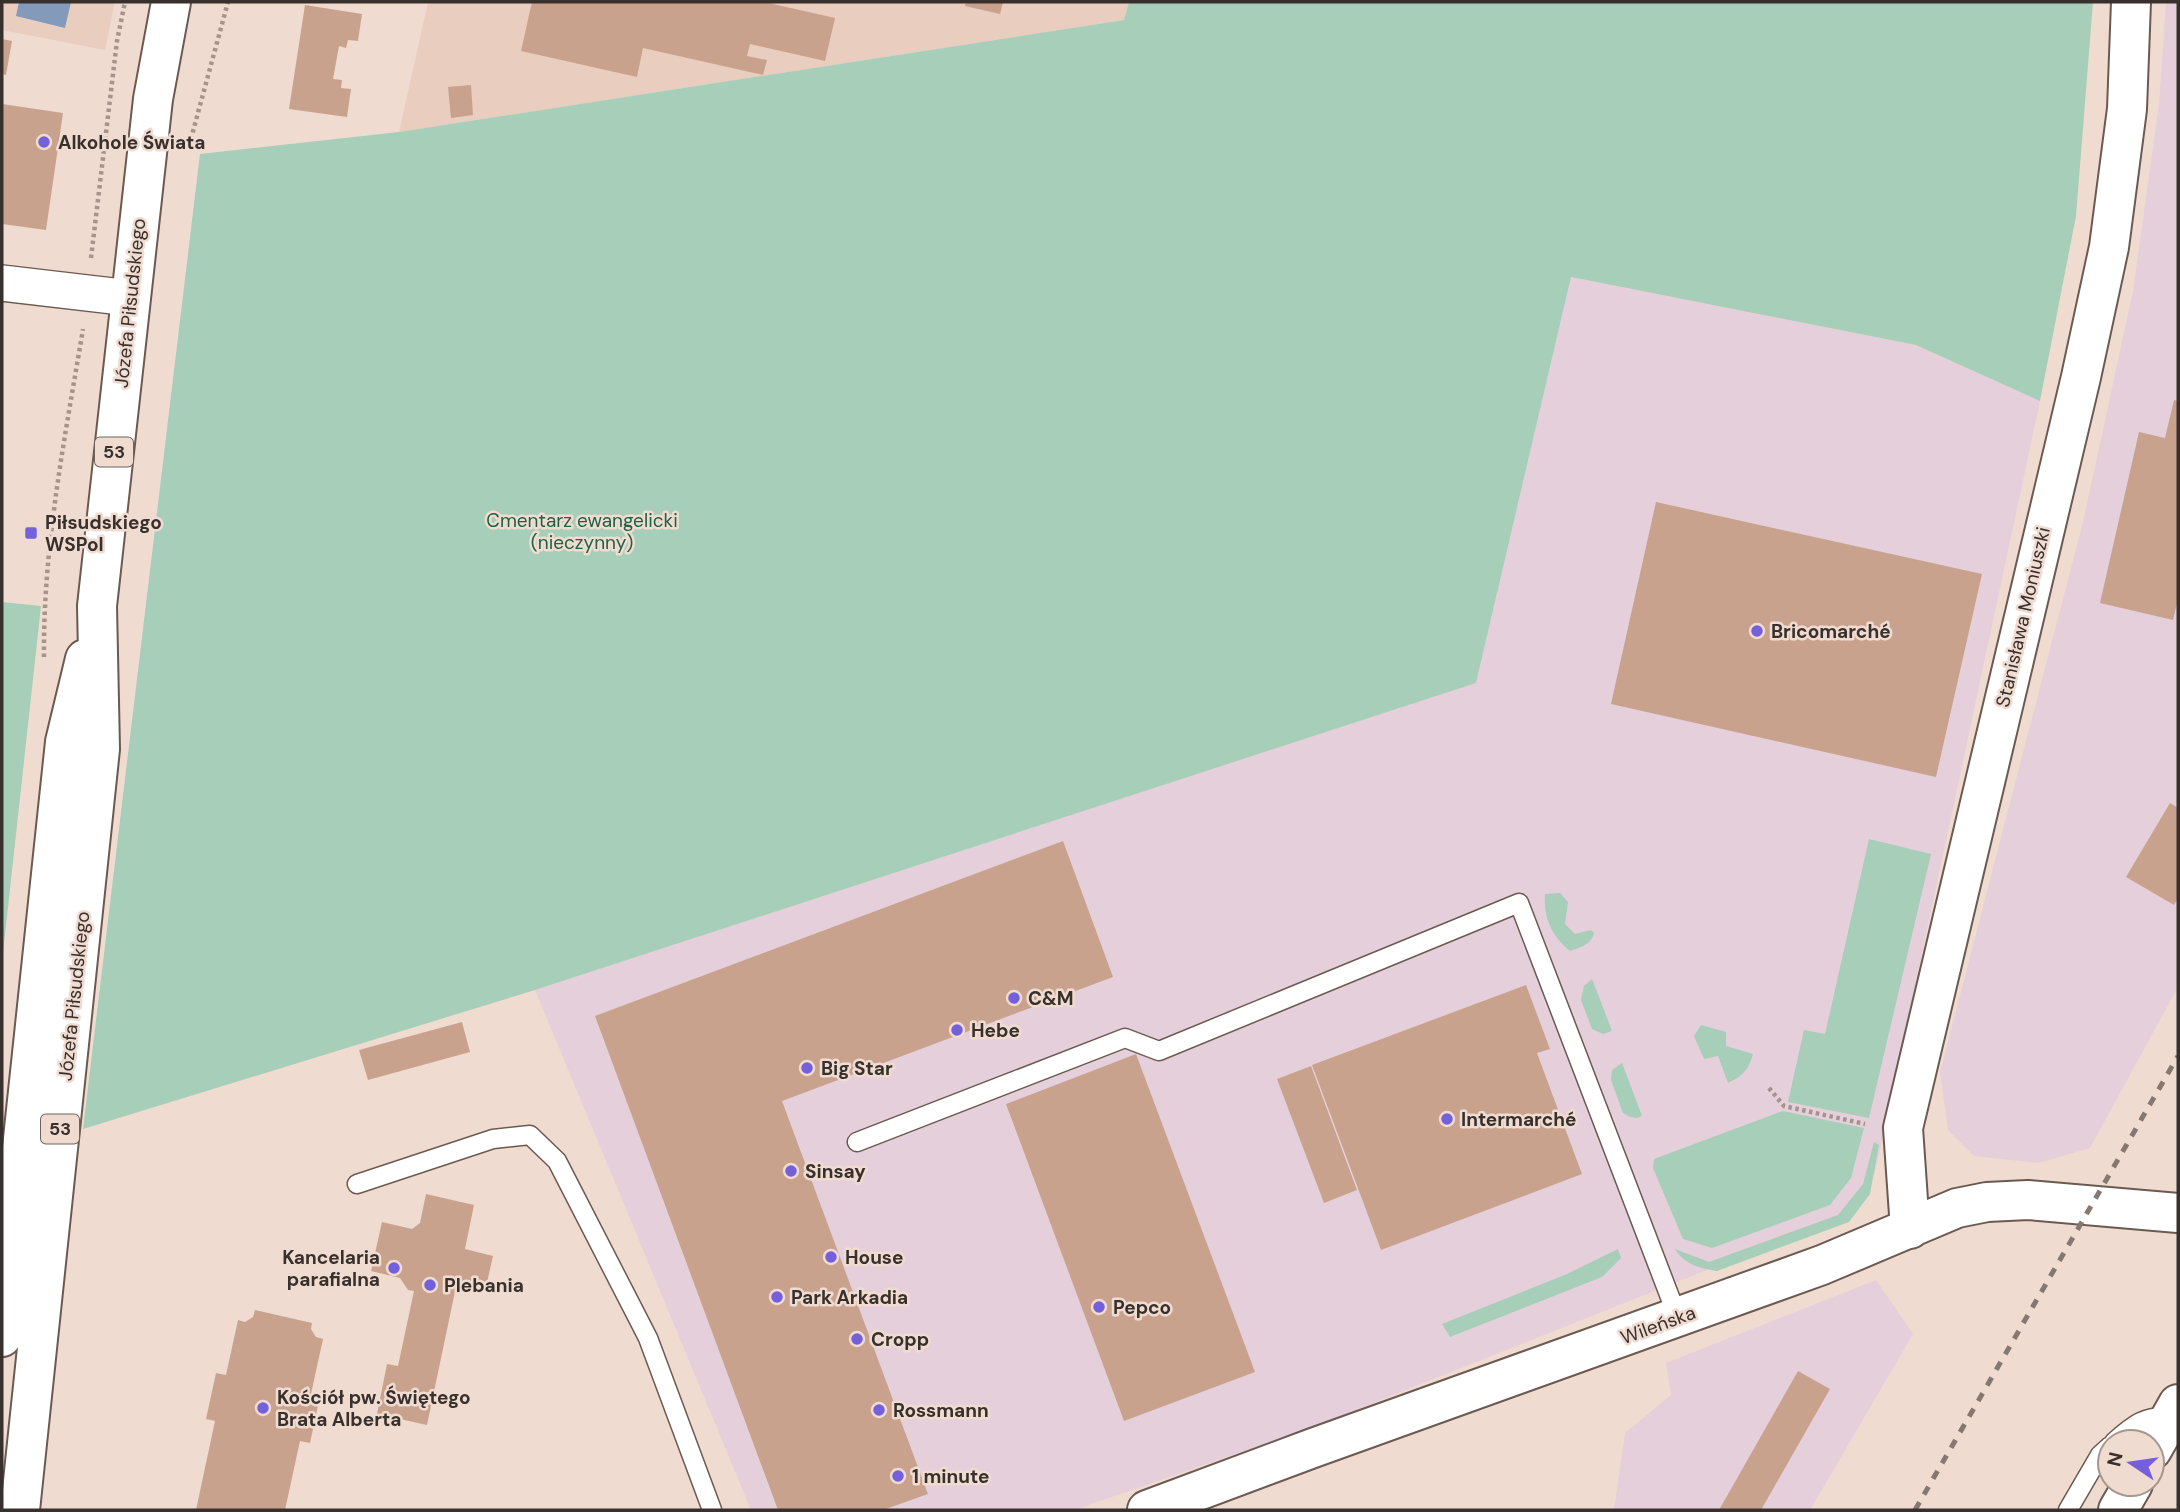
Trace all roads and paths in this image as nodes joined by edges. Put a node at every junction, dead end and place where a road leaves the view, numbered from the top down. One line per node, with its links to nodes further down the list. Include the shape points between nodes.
1 (125, 2): 6 (path)
2 (171, 2): 8 (street, Józefa Piłsudskiego / 53, via 153,99)
3 (228, 2): 5 (path)
4 (2131, 2): 15 (street, Stanisława Moniuszki, via 2127,109 2109,247 1903,1128)
5 (187, 155)
6 (98, 200)
7 (2, 284): 8 (street)
8 (130, 298): 9 (street, Józefa Piłsudskiego / 53)
9 (97, 606): 17 (street, Józefa Piłsudskiego / 53, via 65,742); 22 (street, Józefa Piłsudskiego / 53, via 100,749)
10 (1769, 1088): 11 (path, via 1784,1106)
11 (1876, 1127)
12 (857, 1142): 16 (lane, via 1125,1038 1159,1051 1519,903)
13 (356, 1184): 23 (lane, via 493,1139 530,1135 557,1161 648,1338)
14 (2178, 1213): 15 (street, Wileńska, via 2028,1200 1987,1202)
15 (1910, 1229): 16 (street, Wileńska)
16 (1678, 1318): 24 (street, Wileńska)
17 (2, 1337)
18 (2175, 1410): 19 (lane); 20 (street)
19 (2129, 1428)
20 (2165, 1428)
21 (2096, 1462): 25 (lane)
22 (20, 1510)
23 (712, 1510)
24 (1147, 1510)
25 (2067, 1510)

